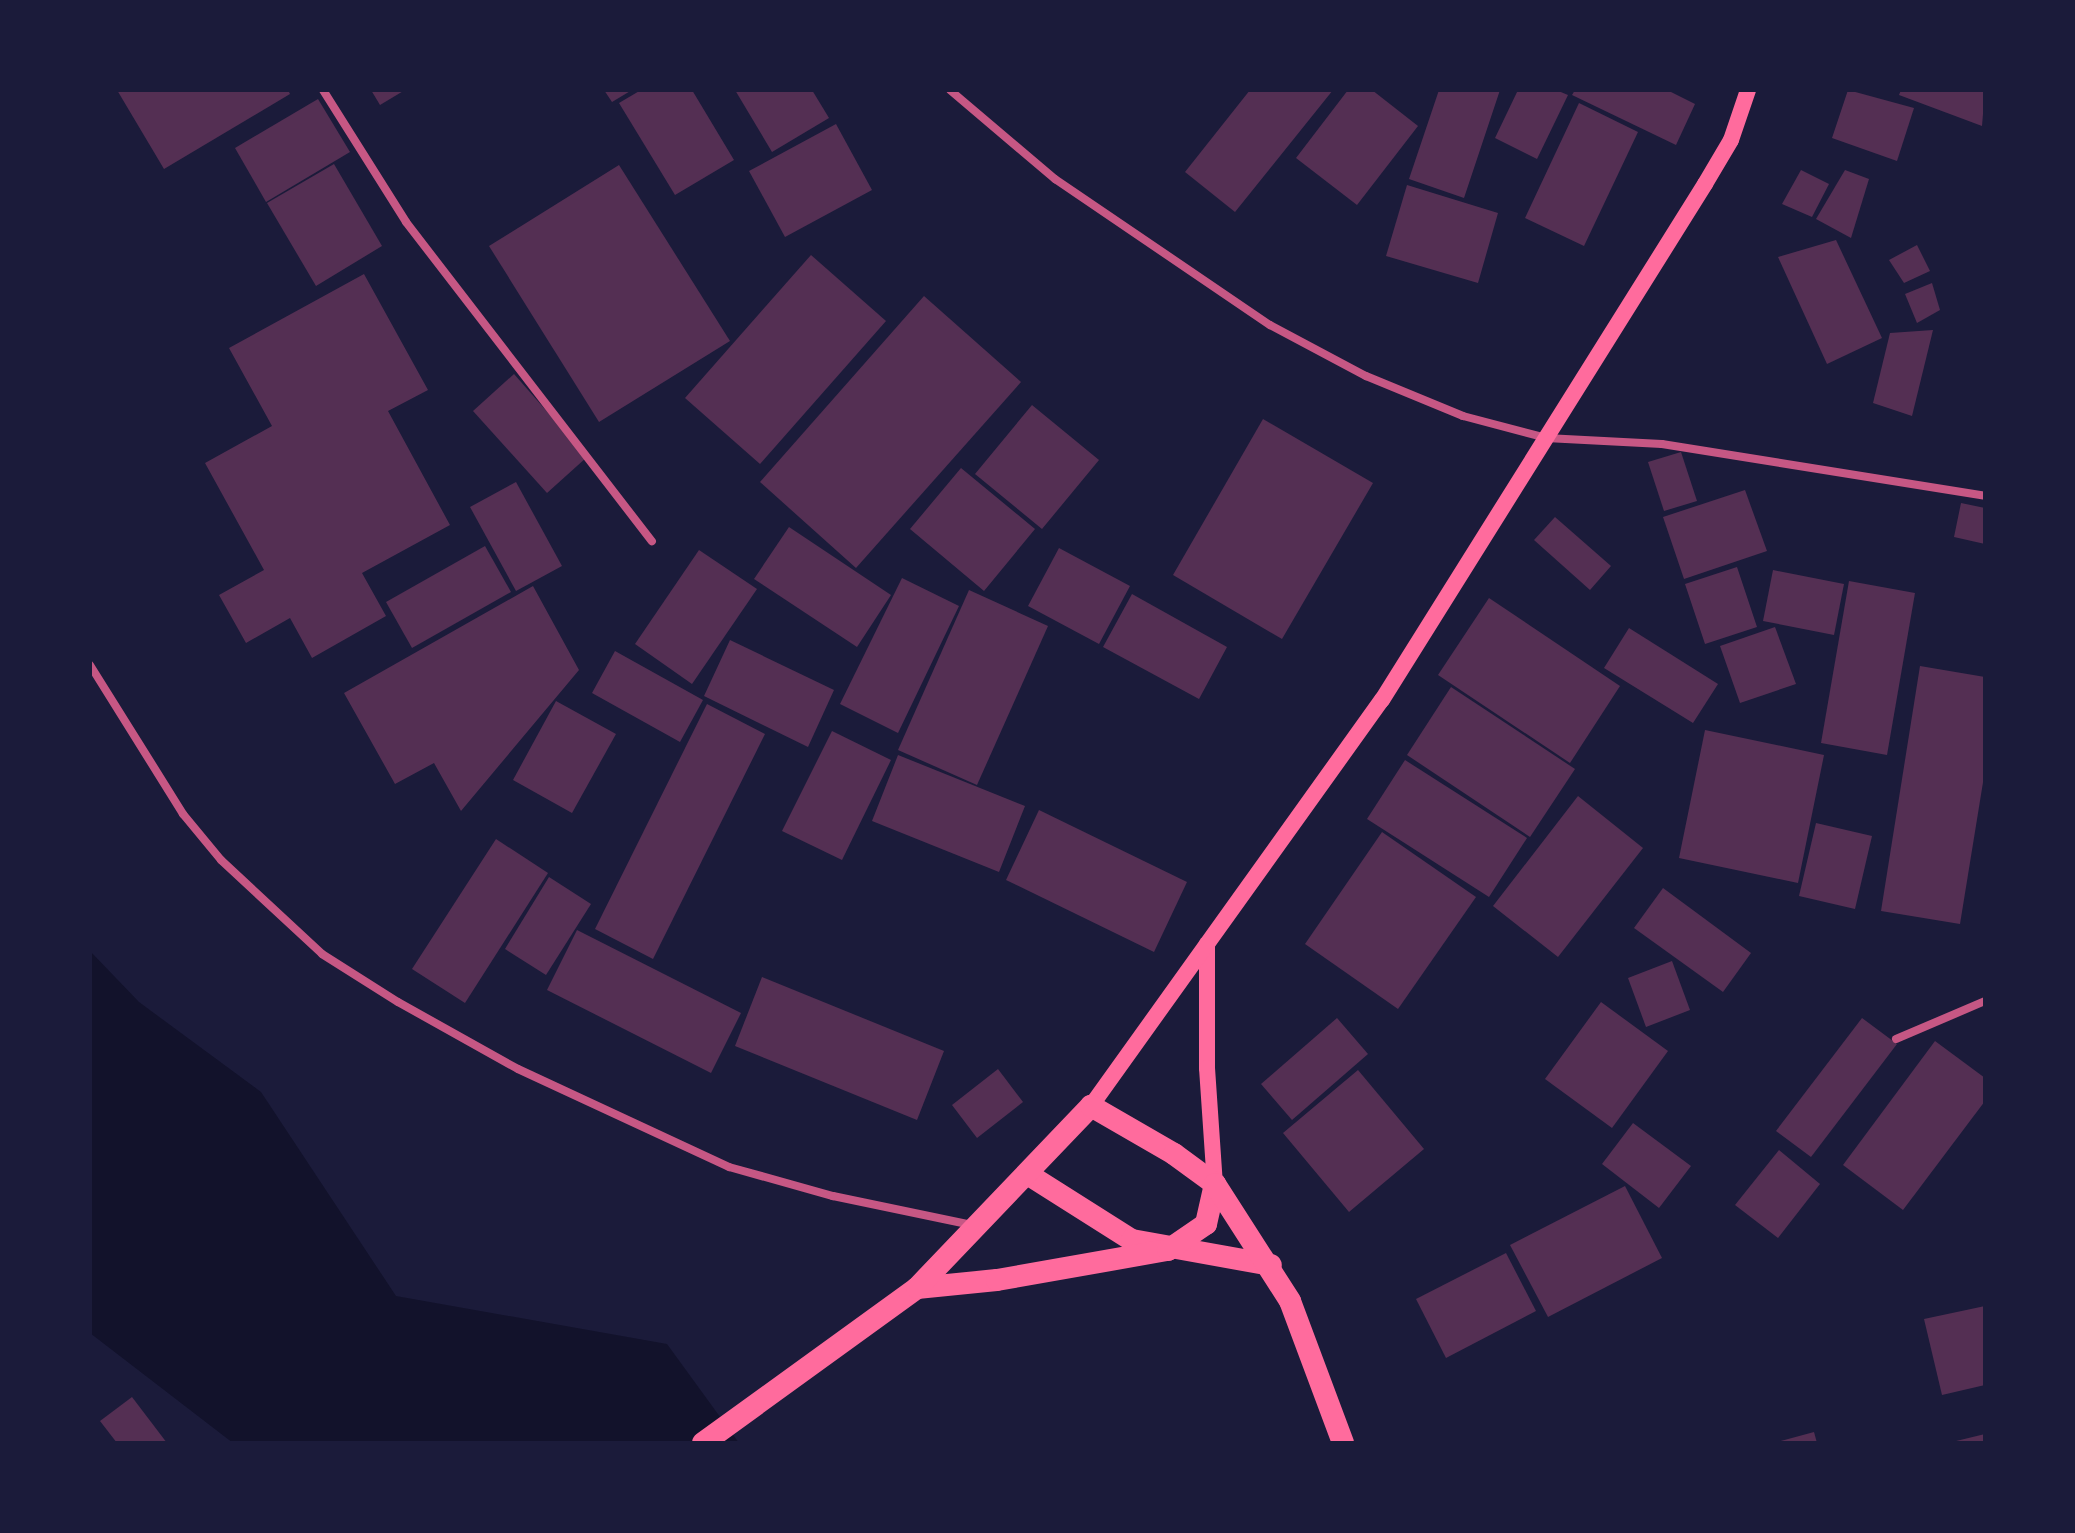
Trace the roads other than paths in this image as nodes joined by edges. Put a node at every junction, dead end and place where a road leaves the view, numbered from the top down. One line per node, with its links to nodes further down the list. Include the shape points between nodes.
1 (323, 90): 6 (street, via 406,222)
2 (950, 90): 4 (street, via 1055,179 1270,325 1366,376 1463,416)
3 (1748, 90): 4 (main road, via 1731,140)
4 (1546, 438): 5 (street, via 1662,444); 8 (main road, via 1382,700)
5 (1985, 496)
6 (652, 541)
7 (90, 665): 14 (street, via 183,814 221,860 322,954 518,1069 729,1167)
8 (1207, 944): 11 (main road); 13 (main road, via 1207,1068)
9 (1985, 1001): 10 (street)
10 (1896, 1039)
11 (1091, 1106): 12 (highway); 13 (highway)
12 (1029, 1175): 14 (highway); 15 (highway, via 1114,1231)
13 (1215, 1184): 15 (highway, via 1206,1224); 16 (highway)
14 (977, 1227): 17 (highway)
15 (1168, 1250): 16 (highway); 17 (highway, via 997,1280)
16 (1271, 1265): 19 (highway, via 1309,1344)
17 (917, 1288): 18 (highway)
18 (703, 1443)
19 (1343, 1443)

